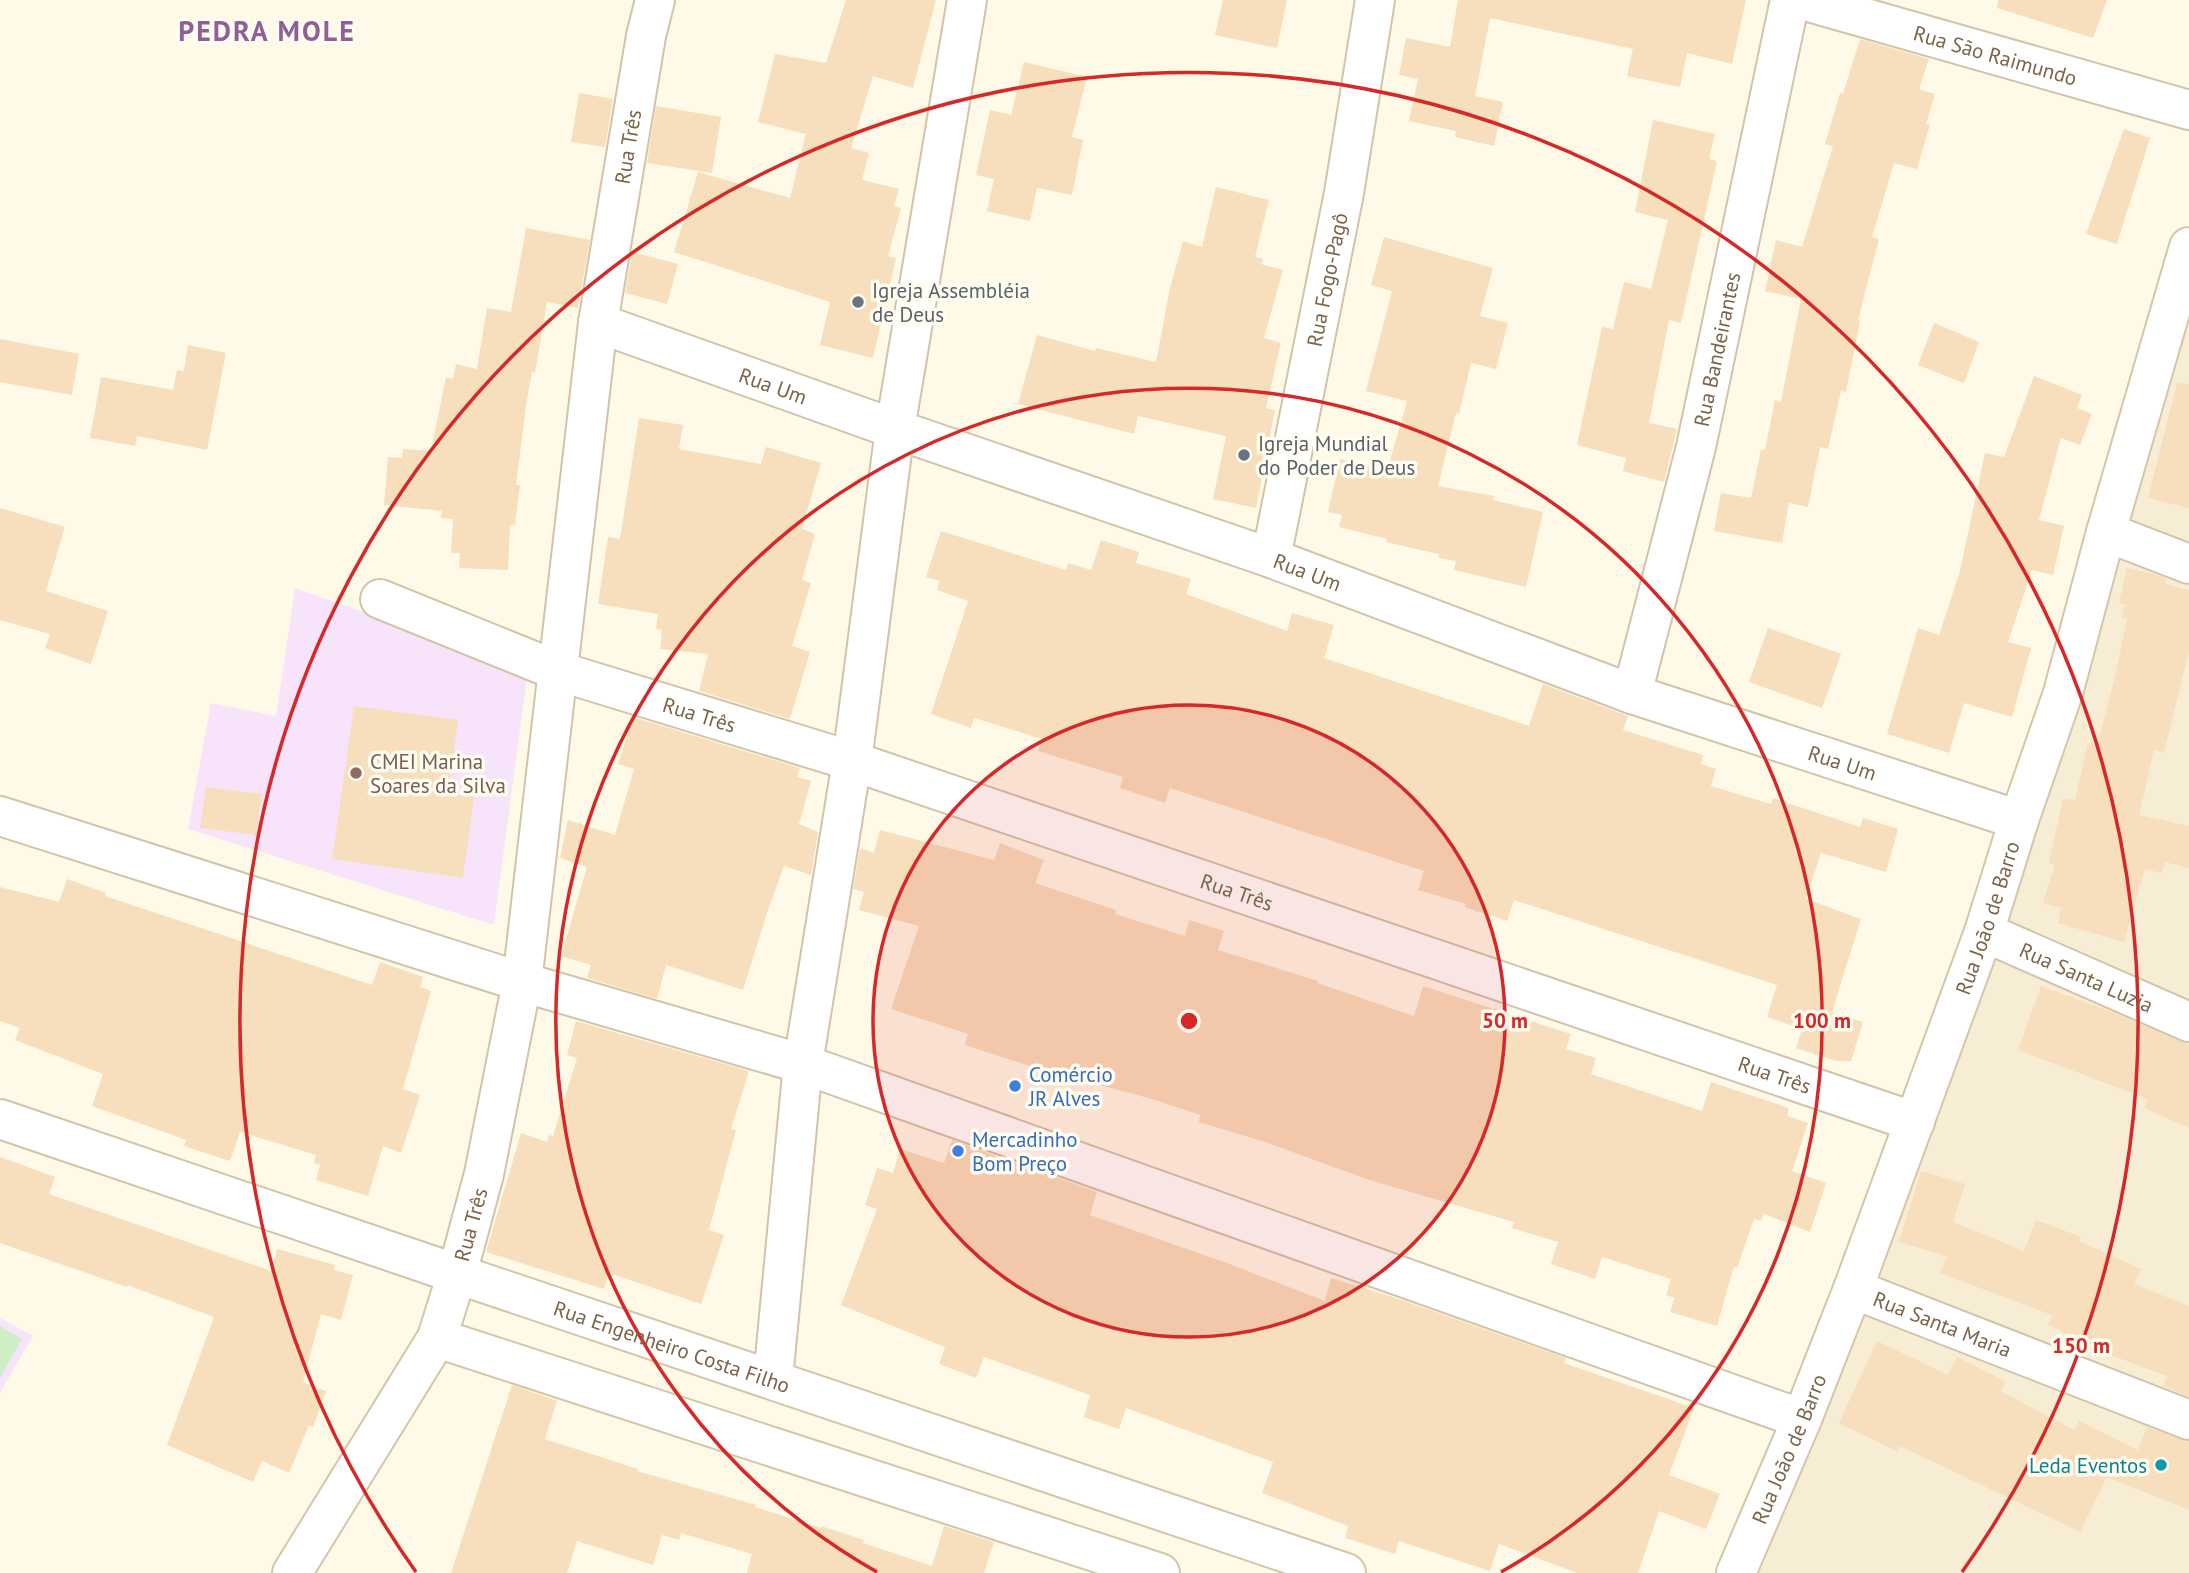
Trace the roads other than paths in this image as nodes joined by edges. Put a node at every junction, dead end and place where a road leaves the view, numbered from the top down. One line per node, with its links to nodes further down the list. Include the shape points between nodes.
1 (655, 0): 8 (street, Rua Três)
2 (967, 0): 9 (street)
3 (1375, 0): 11 (street, Rua Fogo-Pagô, via 1344,193)
4 (1790, 0): 15 (street, Rua Bandeirantes, via 1696,447)
5 (1802, 0): 6 (street, Rua São Raimundo)
6 (2189, 110)
7 (2189, 247): 10 (street, Rua João de Barro)
8 (598, 323): 9 (street, Rua Um); 14 (street, Rua Três)
9 (895, 429): 11 (street, Rua Um); 16 (street)
10 (2106, 532): 12 (street); 18 (street, Rua João de Barro, via 2063,693)
11 (1271, 558): 15 (street, Rua Um)
12 (2189, 564)
13 (380, 599): 14 (street, Rua Três)
14 (558, 671): 16 (street, Rua Três); 20 (street, Rua Três)
15 (1632, 694): 18 (street, Rua Um)
16 (852, 761): 22 (street); 24 (street, Rua Três)
17 (1, 817): 20 (street)
18 (2019, 820): 19 (street, Rua João de Barro)
19 (1984, 932): 21 (street, Rua Santa Luzia); 24 (street, Rua João de Barro)
20 (522, 982): 22 (street); 25 (street, Rua Três, via 484,1174)
21 (2189, 1022)
22 (803, 1064): 28 (street); 29 (street)
23 (0, 1119): 25 (street, Rua Engenheiro Costa Filho)
24 (1915, 1122): 26 (street, Rua João de Barro)
25 (457, 1274): 27 (street, Rua Três); 28 (street, Rua Engenheiro Costa Filho)
26 (1853, 1289): 29 (street, Rua João de Barro); 30 (street, Rua Santa Maria)
27 (437, 1338): 31 (street, Rua Três); 32 (street)
28 (773, 1379): 33 (street, Rua Engenheiro Costa Filho)
29 (1802, 1419): 34 (street, Rua João de Barro)
30 (2189, 1420)
31 (292, 1573)
32 (1160, 1573)
33 (1346, 1573)
34 (1737, 1573)

